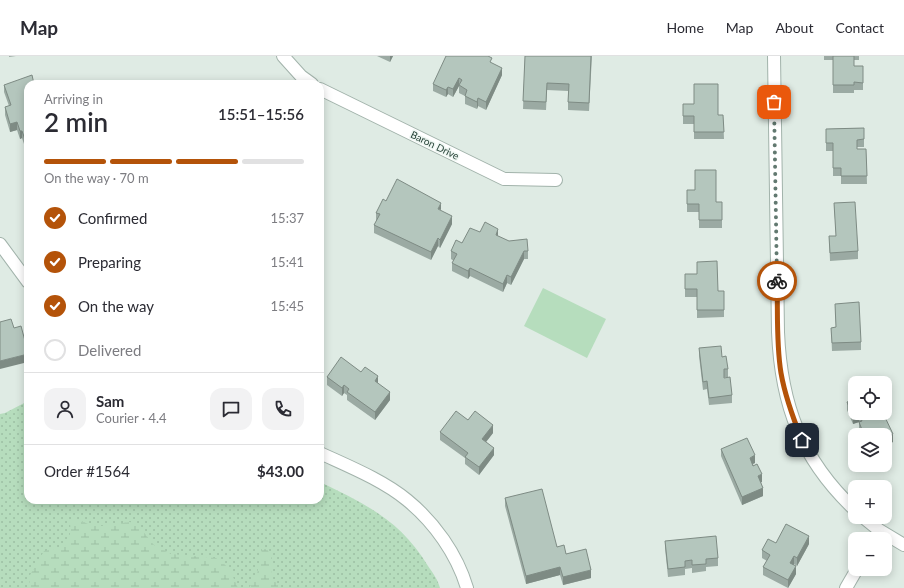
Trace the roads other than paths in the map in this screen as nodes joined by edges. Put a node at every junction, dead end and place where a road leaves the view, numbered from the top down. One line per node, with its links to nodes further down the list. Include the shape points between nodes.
1 (282, 56): 3 (street)
2 (774, 56): 10 (street, via 778,332 781,371 788,405 802,440 821,472)
3 (306, 80)
4 (324, 91): 5 (street, Baron Drive, via 504,179)
5 (556, 180)
6 (0, 244): 7 (street)
7 (5, 261): 8 (street)
8 (24, 278)
9 (324, 455): 16 (street, via 382,484 406,500 444,541 460,569)
10 (848, 504)
11 (868, 524): 12 (street)
12 (875, 532)
13 (892, 541): 14 (street)
14 (904, 545)
15 (853, 576): 17 (street)
16 (467, 588)
17 (846, 588)

